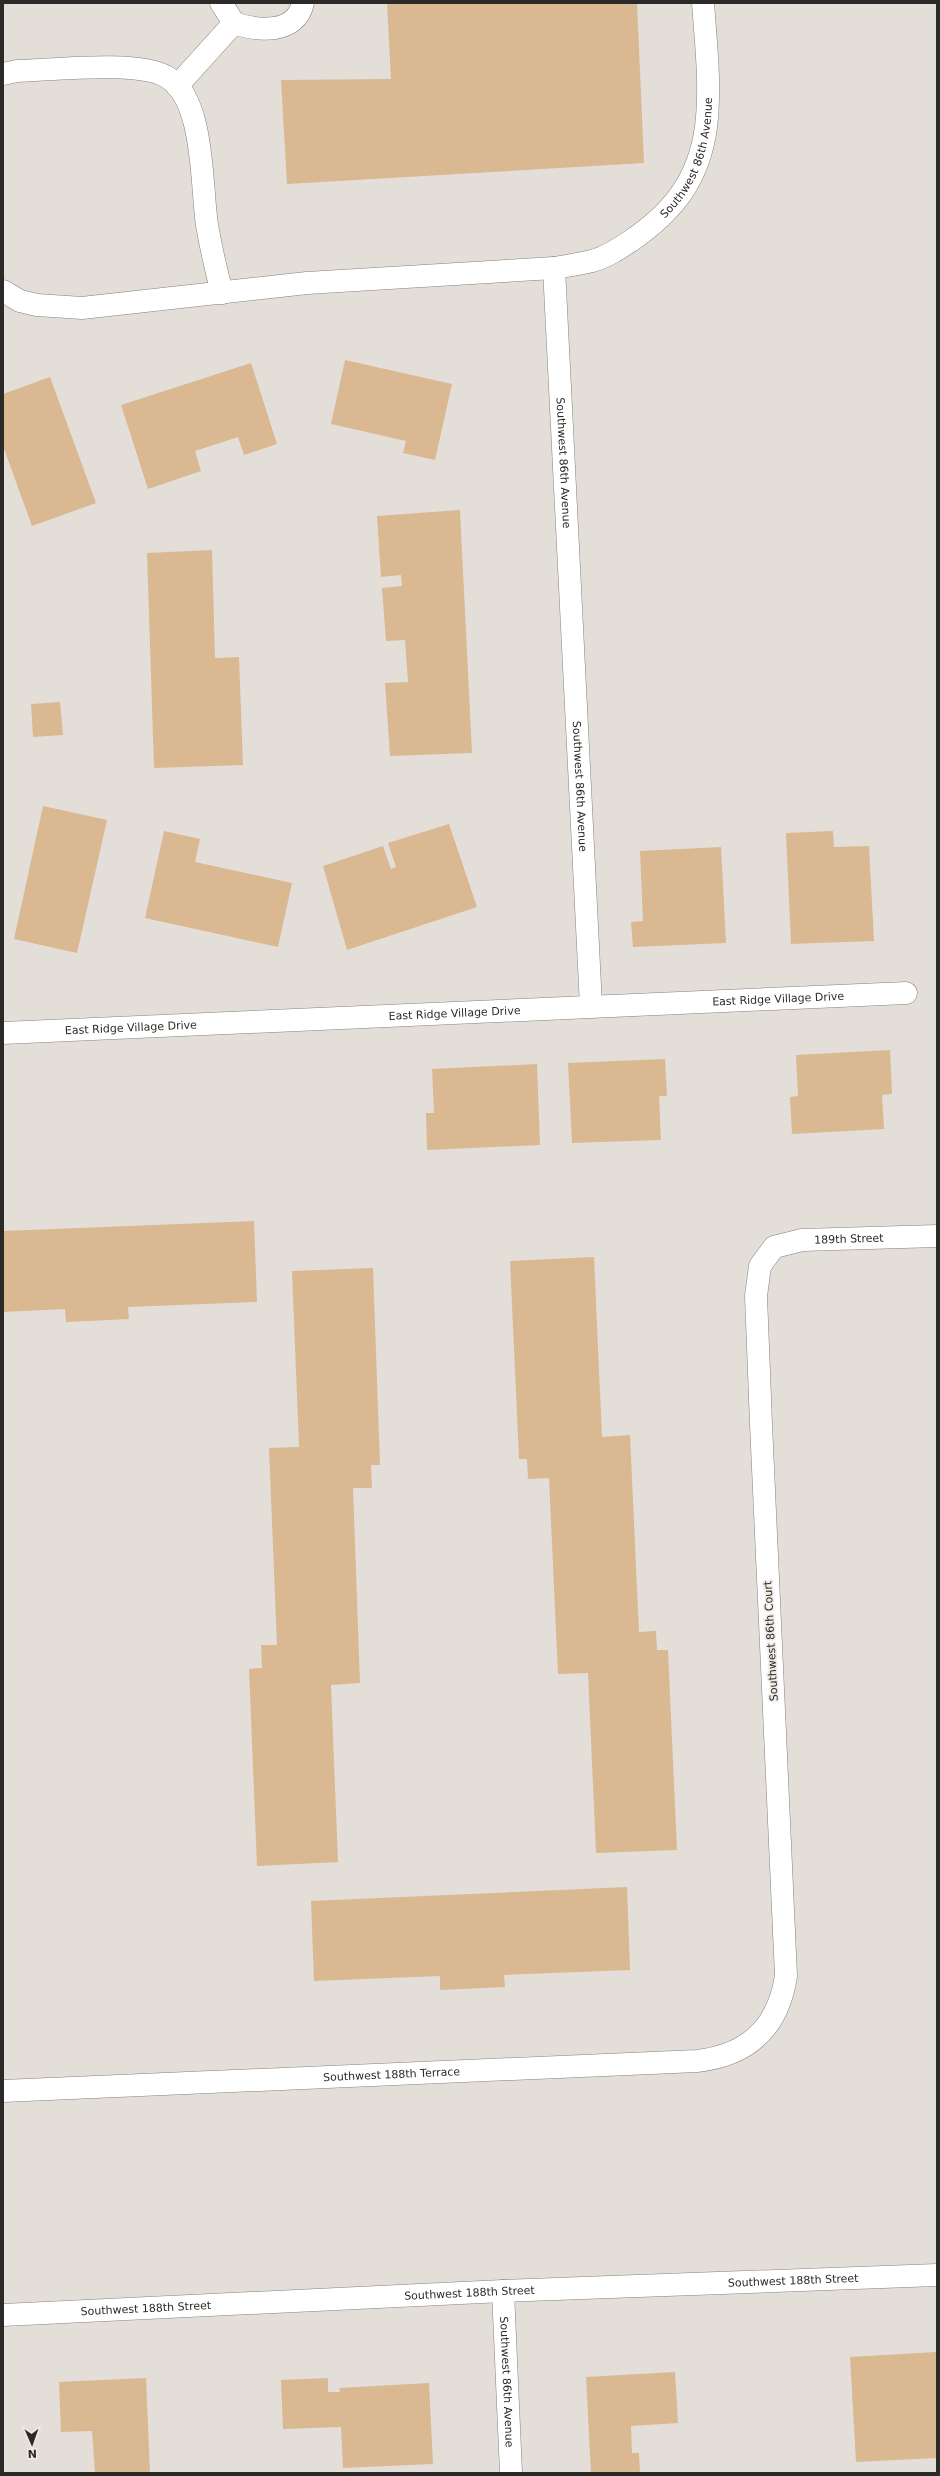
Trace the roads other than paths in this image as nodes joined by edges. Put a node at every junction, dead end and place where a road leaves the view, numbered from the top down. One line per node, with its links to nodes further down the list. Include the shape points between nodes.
1 (221, 3): 4 (street)
2 (303, 3): 4 (street, via 294,19 277,29 253,29)
3 (703, 3): 7 (street, Southwest 86th Avenue, via 708,102 706,128 691,178 678,201 659,220 619,249 593,261)
4 (234, 23): 6 (street)
5 (3, 74): 6 (street, via 17,71 74,69 140,70 167,77)
6 (177, 86): 9 (street, via 183,92 191,110 207,224)
7 (554, 268): 9 (street, via 323,282); 11 (street, Southwest 86th Avenue)
8 (3, 292): 9 (street, via 20,301 37,305 82,308)
9 (222, 293)
10 (906, 993): 11 (street, East Ridge Village Drive)
11 (591, 1006): 12 (street, East Ridge Village Drive)
12 (3, 1033)
13 (937, 1236): 14 (street, 189th Street, via 802,1240 774,1247)
14 (766, 1256): 15 (street, Southwest 86th Court, via 760,1266 756,1296 786,1976 776,2010)
15 (768, 2024): 16 (street, Southwest 188th Terrace, via 744,2048 729,2055 697,2061)
16 (3, 2091)
17 (937, 2275): 18 (street, Southwest 188th Street)
18 (503, 2291): 19 (street, Southwest 188th Street); 20 (street, Southwest 86th Avenue)
19 (3, 2315)
20 (511, 2473)

